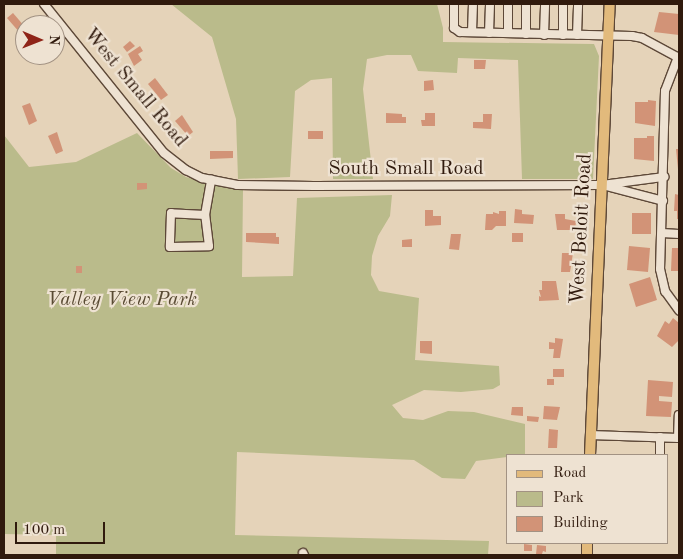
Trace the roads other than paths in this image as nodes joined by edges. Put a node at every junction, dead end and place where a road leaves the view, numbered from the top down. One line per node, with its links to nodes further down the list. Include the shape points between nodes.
1 (44, 4): 21 (street, West Small Road, via 164,152 186,170)
2 (454, 4): 11 (street, via 454,28 460,32)
3 (473, 4): 11 (street)
4 (490, 4): 12 (street)
5 (508, 4): 13 (street)
6 (526, 4): 14 (street)
7 (545, 4): 15 (street)
8 (563, 4): 16 (street)
9 (578, 4): 18 (street)
10 (610, 4): 17 (main road, West Beloit Road)
11 (472, 32): 12 (street)
12 (489, 33): 13 (street)
13 (508, 34): 14 (street)
14 (526, 34): 15 (street)
15 (544, 35): 16 (street)
16 (563, 35): 18 (street)
17 (608, 35): 18 (street); 19 (street, via 642,38); 22 (main road, West Beloit Road)
18 (577, 36)
19 (678, 57): 20 (street, via 665,91)
20 (664, 178): 22 (street); 23 (street)
21 (212, 180): 22 (street, South Small Road, via 237,185 314,186); 24 (street)
22 (602, 185): 23 (street); 29 (main road, West Beloit Road)
23 (664, 201): 25 (street)
24 (205, 215): 24 (street, via 209,246 170,247 171,213)
25 (662, 233): 26 (street); 27 (street, via 662,280 670,301)
26 (679, 234)
27 (679, 310)
28 (679, 415): 31 (street)
29 (590, 435): 30 (street); 32 (main road, West Beloit Road)
30 (660, 437): 31 (street); 33 (street)
31 (679, 438)
32 (590, 454)
33 (660, 454)

